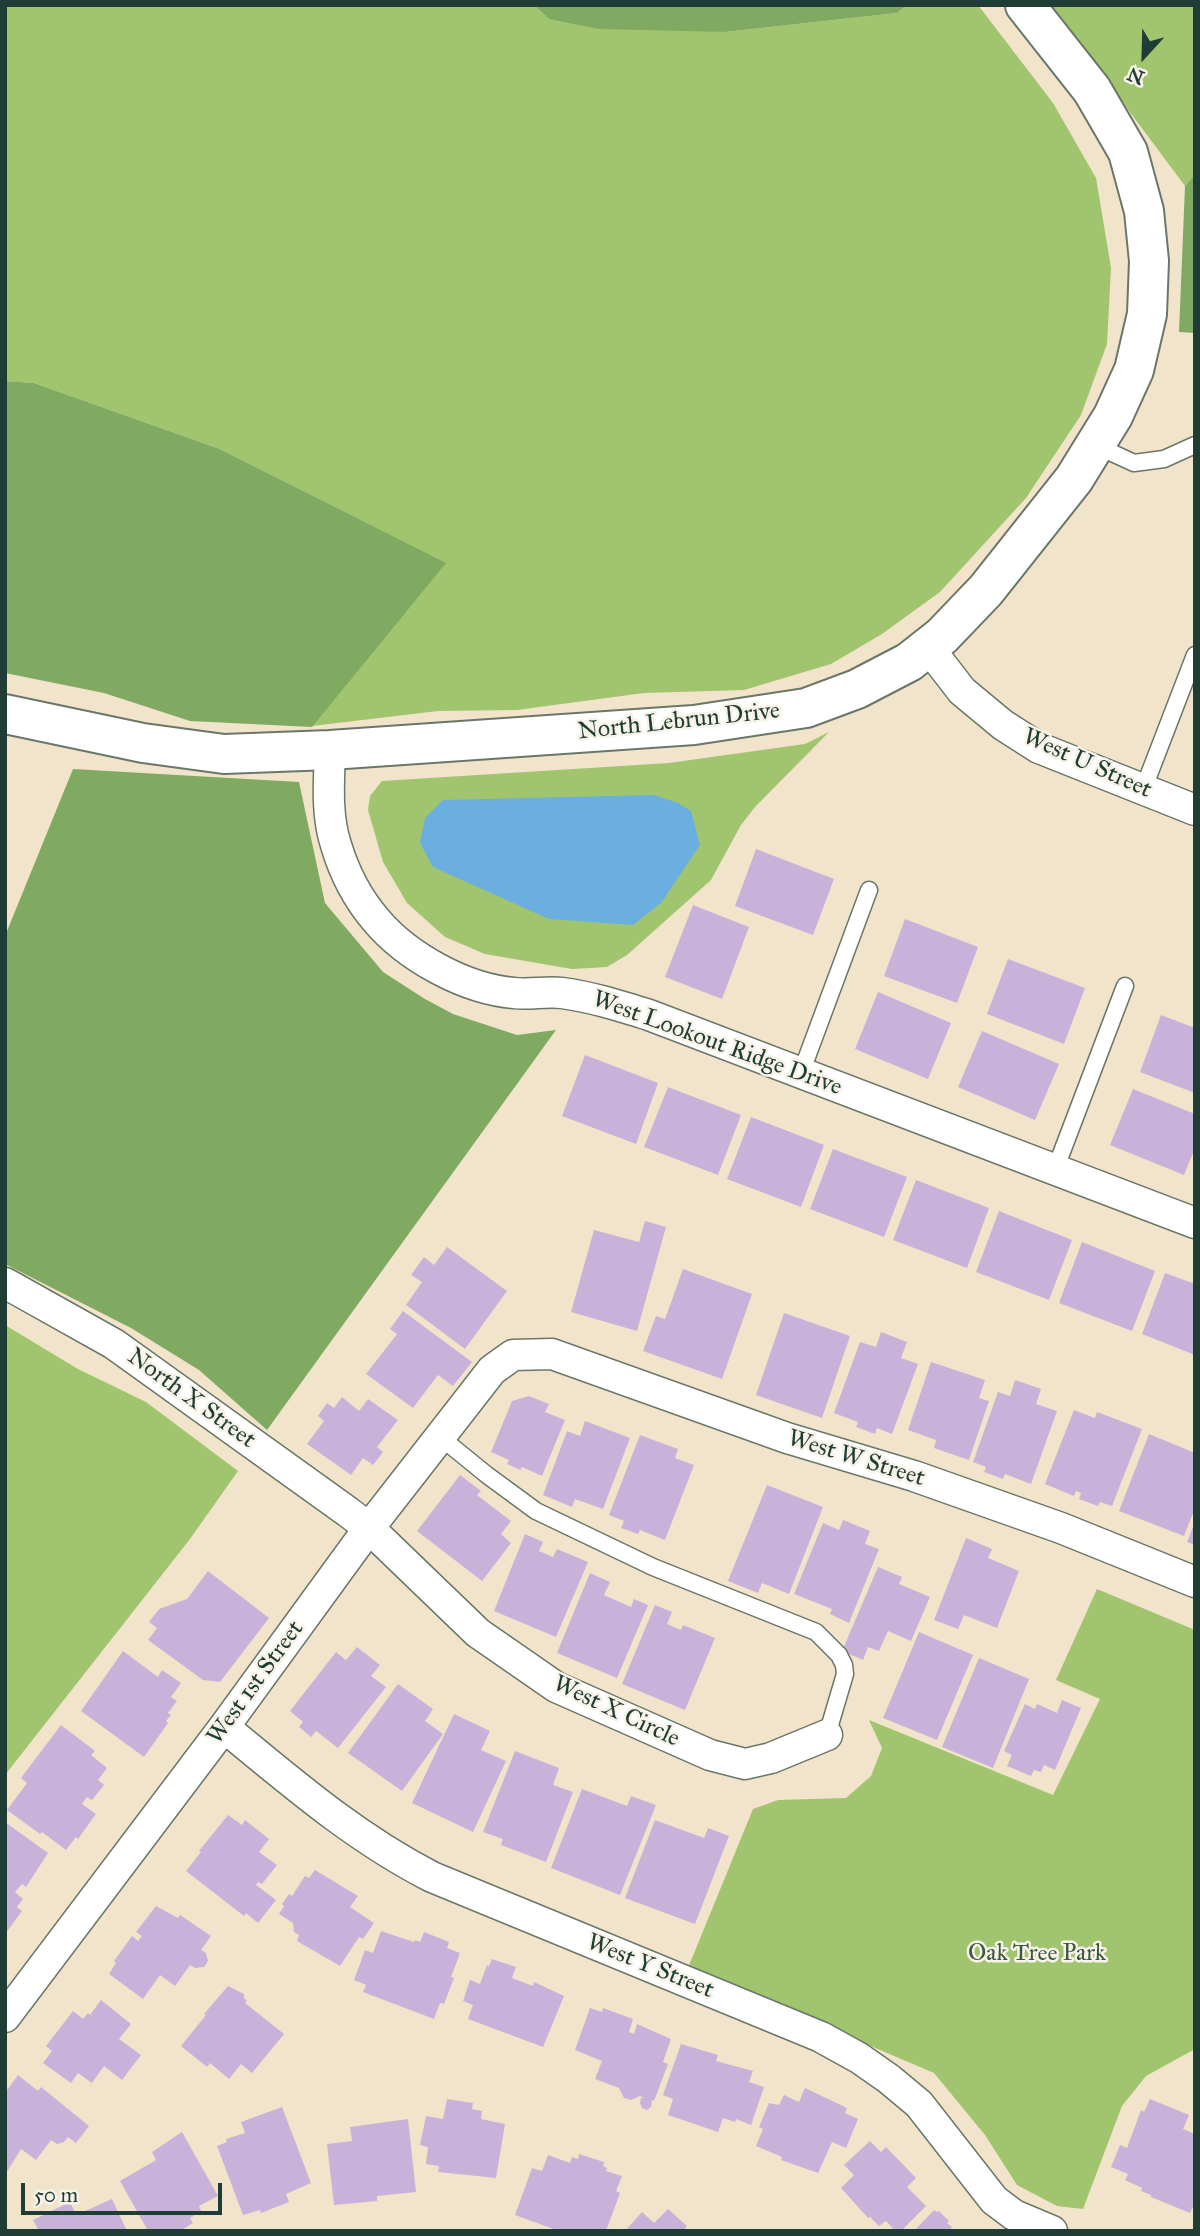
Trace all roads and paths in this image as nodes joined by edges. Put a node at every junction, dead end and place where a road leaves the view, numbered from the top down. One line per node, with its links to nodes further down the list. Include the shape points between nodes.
1 (1025, 5): 2 (street, North Lebrun Drive, via 1092,90 1128,152 1144,211 1149,261 1147,314 1134,370)
2 (1095, 445): 3 (lane, via 1134,463 1164,460); 4 (street, North Lebrun Drive, via 1074,479 986,590)
3 (1195, 445)
4 (928, 647): 7 (street, North Lebrun Drive, via 857,689 806,708 694,725); 8 (street, West U Street, via 962,691 1003,725 1039,748)
5 (1195, 655): 8 (lane)
6 (5, 714): 7 (street, North Lebrun Drive, via 143,743 224,754)
7 (330, 750): 12 (street, West Lookout Ridge Drive, via 328,793 335,844 353,886 376,920 414,955 468,983 514,993 559,993 601,1000)
8 (1143, 790): 9 (street, West U Street)
9 (1195, 810)
10 (869, 890): 12 (lane)
11 (1125, 986): 13 (lane)
12 (801, 1073): 13 (street, West Lookout Ridge Drive)
13 (1055, 1170): 14 (street, West Lookout Ridge Drive)
14 (1195, 1223)
15 (5, 1283): 18 (street, North X Street, via 114,1344)
16 (513, 1355): 17 (street, West 1st Street, via 492,1370); 19 (street, West W Street, via 552,1354 1061,1528)
17 (439, 1436): 18 (street, West 1st Street); 21 (lane, via 536,1511 653,1567 816,1632 839,1656 845,1674)
18 (369, 1528): 20 (street, West 1st Street); 21 (street, West X Circle, via 478,1633 556,1687 710,1755 745,1764)
19 (1195, 1582)
20 (224, 1727): 22 (street, West 1st Street); 23 (street, West Y Street, via 343,1824 402,1862 821,2037 859,2058 919,2104 994,2200 1014,2215)
21 (827, 1735)
22 (5, 2017)
23 (1052, 2231)

